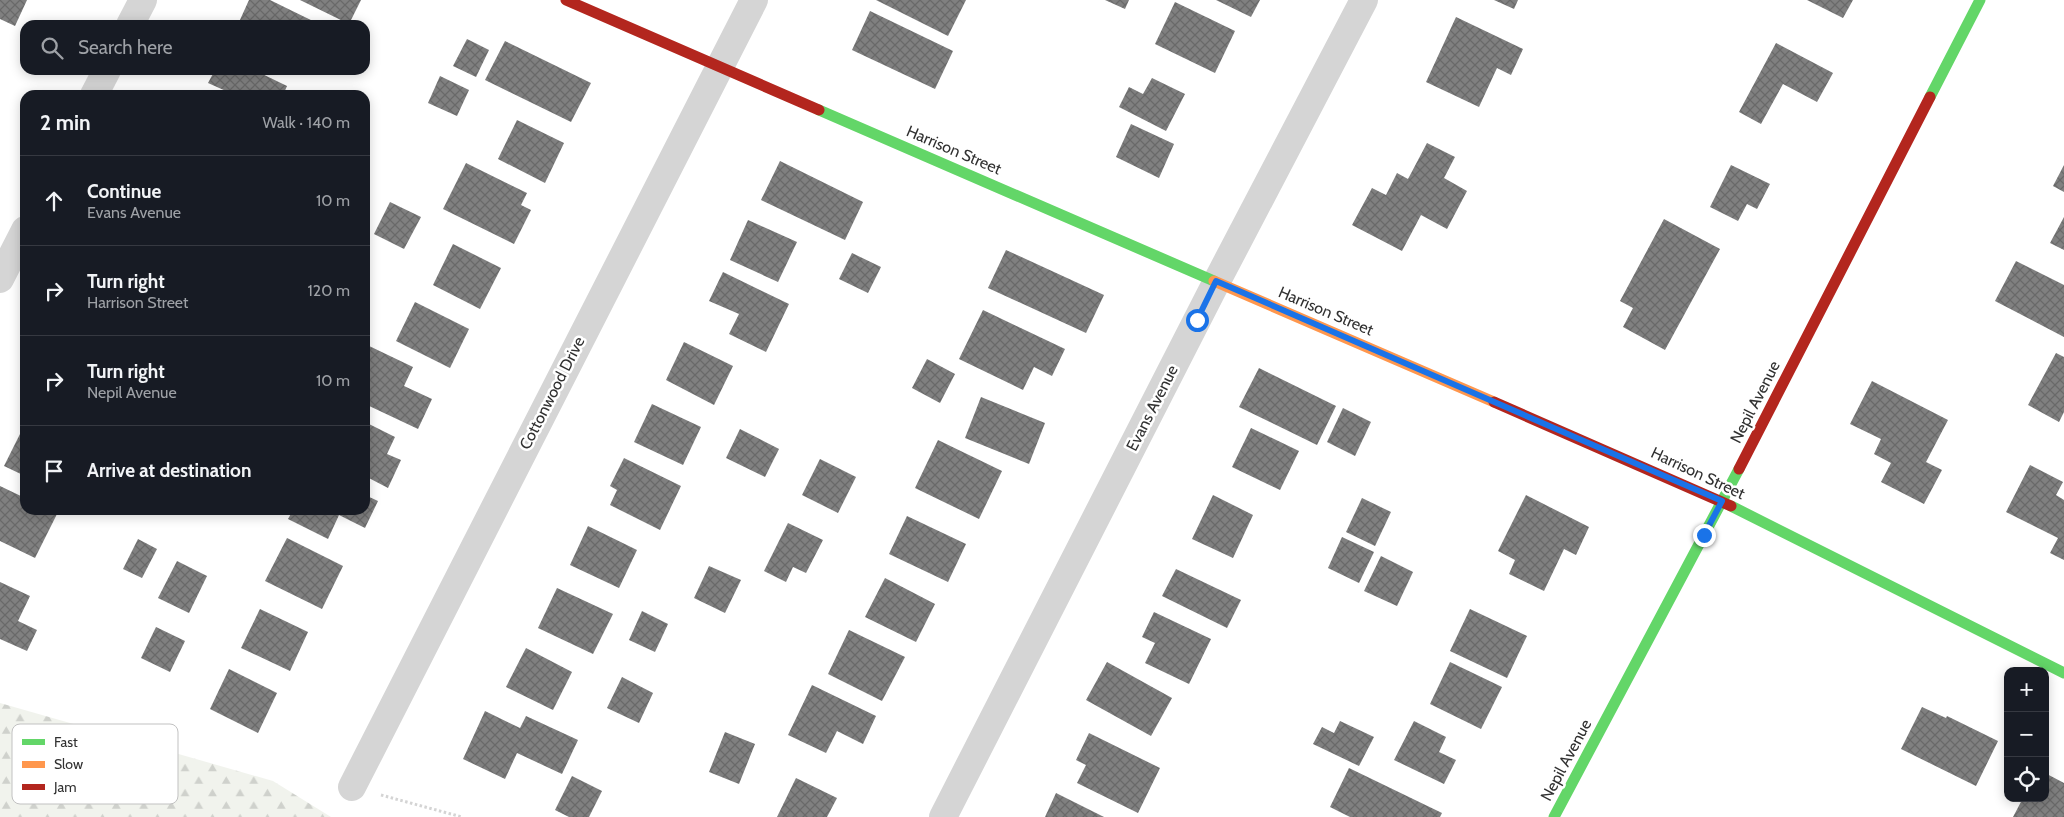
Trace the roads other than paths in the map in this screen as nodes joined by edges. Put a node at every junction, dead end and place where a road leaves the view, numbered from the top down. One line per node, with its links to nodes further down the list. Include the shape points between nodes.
1 (143, 0): 6 (street)
2 (566, 0): 7 (street, Harrison Street)
3 (754, 0): 7 (street, Cottonwood Drive)
4 (1364, 0): 12 (street, Evans Avenue)
5 (1980, 0): 13 (street, Nepil Avenue)
6 (133, 20)
7 (719, 66): 12 (street, Harrison Street); 15 (street, Cottonwood Drive)
8 (104, 75): 9 (street)
9 (97, 90)
10 (20, 240): 11 (street)
11 (0, 279)
12 (1216, 281): 13 (street, Harrison Street); 16 (street, Evans Avenue)
13 (1722, 501): 14 (street, Harrison Street); 17 (street, Nepil Avenue)
14 (2064, 673)
15 (352, 787)
16 (943, 817)
17 (1554, 817)

